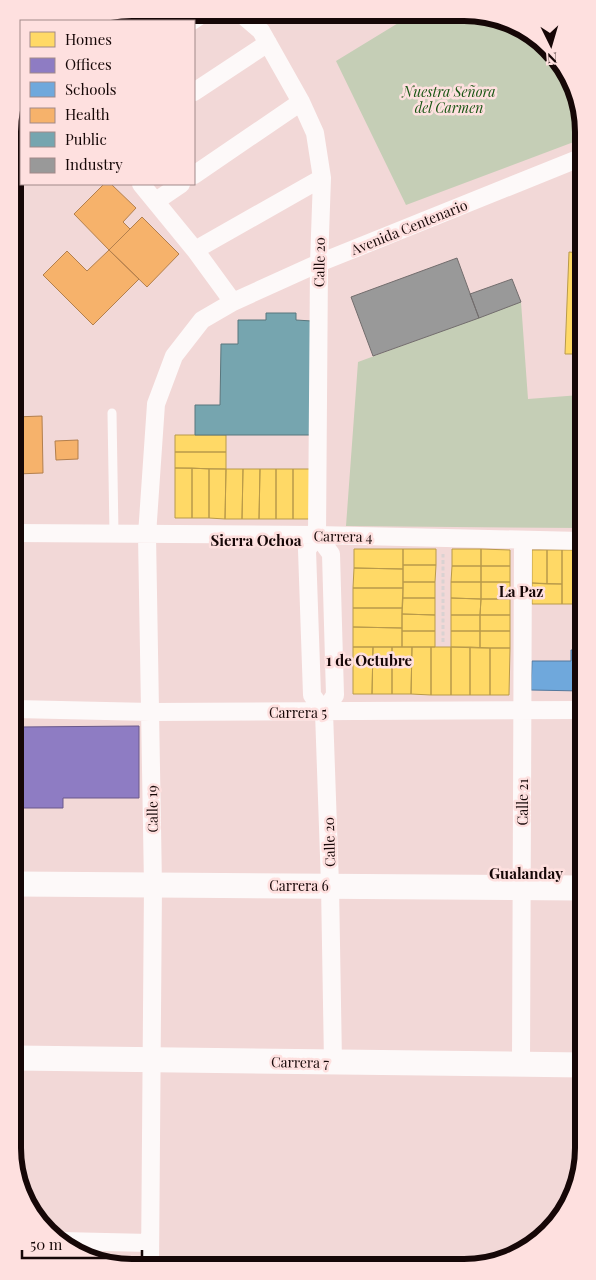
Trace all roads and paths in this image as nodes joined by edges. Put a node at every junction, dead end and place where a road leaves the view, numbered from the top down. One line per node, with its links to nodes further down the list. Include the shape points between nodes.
1 (249, 21): 2 (street, Calle 20)
2 (268, 43): 3 (street); 4 (street, Calle 20)
3 (195, 91)
4 (301, 102): 6 (street); 7 (street, Calle 20, via 315,133)
5 (575, 160): 12 (street, Avenida Centenario)
6 (195, 174)
7 (322, 178): 11 (street); 12 (street, Calle 20)
8 (142, 185): 10 (street)
9 (180, 185): 10 (street)
10 (156, 201): 11 (street)
11 (195, 250): 13 (street)
12 (319, 263): 13 (street, Avenida Centenario); 19 (street, Calle 20)
13 (233, 302): 14 (street, Avenida Centenario, via 202,320)
14 (174, 356): 18 (street, Calle 19, via 156,404)
15 (112, 413): 17 (lane)
16 (21, 533): 17 (street, Carrera 4)
17 (114, 534): 18 (street, Carrera 4)
18 (147, 535): 19 (street, Carrera 4); 27 (street, Calle 19)
19 (317, 535): 20 (street, Carrera 4); 28 (street, Calle 20, via 307,550 312,695); 28 (street, Calle 20, via 331,554 335,695)
20 (443, 538): 21 (street, Carrera 4); 23 (path)
21 (523, 540): 22 (street, Carrera 4); 25 (street, Calle 21)
22 (575, 541)
23 (443, 642)
24 (21, 709): 27 (street, Carrera 5)
25 (522, 710): 26 (street, Carrera 5); 28 (street, Carrera 5); 32 (street, Calle 21)
26 (575, 710)
27 (151, 712): 28 (street, Carrera 5); 30 (street, Calle 19)
28 (324, 712): 31 (street, Calle 20)
29 (21, 884): 30 (main road, Carrera 6)
30 (153, 885): 31 (main road, Carrera 6); 35 (street, Calle 19)
31 (330, 885): 32 (main road, Carrera 6); 36 (street, Calle 20)
32 (522, 887): 33 (main road, Carrera 6); 37 (street, Calle 21)
33 (575, 888)
34 (21, 1058): 35 (main road, Carrera 7)
35 (151, 1060): 36 (main road, Carrera 7); 40 (street, Calle 19)
36 (333, 1062): 37 (main road, Carrera 7)
37 (521, 1063): 38 (main road, Carrera 7)
38 (575, 1065)
39 (74, 1242): 40 (street)
40 (150, 1243): 41 (street, Calle 19)
41 (150, 1259)

